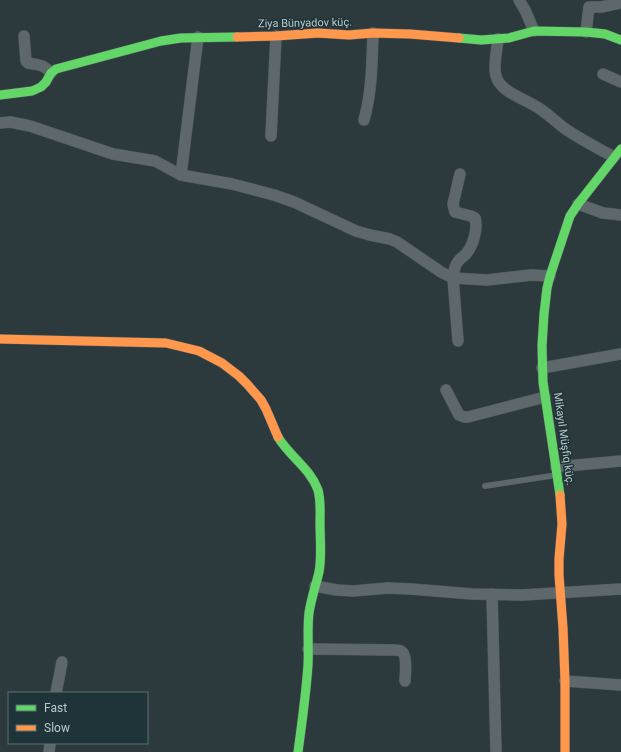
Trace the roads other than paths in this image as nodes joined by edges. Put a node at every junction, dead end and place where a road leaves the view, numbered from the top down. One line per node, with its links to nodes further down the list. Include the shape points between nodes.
1 (518, 0): 4 (street)
2 (589, 3): 3 (street, via 601,7); 5 (street)
3 (621, 3)
4 (534, 31): 5 (street, Ziya Bünyadov küç.); 10 (street, Ziya Bünyadov küç.)
5 (586, 32): 11 (street, Ziya Bünyadov küç., via 605,34)
6 (373, 33): 8 (street, Ziya Bünyadov küç.); 10 (street, Ziya Bünyadov küç.); 16 (street, via 370,90)
7 (24, 36): 12 (street, via 28,64 40,65)
8 (276, 36): 9 (street, Ziya Bünyadov küç.); 18 (street)
9 (198, 37): 12 (street, Ziya Bünyadov küç., via 161,42); 21 (street)
10 (498, 39): 19 (street, via 495,69 500,84 538,107 583,141)
11 (621, 40)
12 (51, 72): 15 (street, via 41,87 32,91)
13 (603, 74): 14 (street)
14 (621, 82)
15 (0, 95)
16 (364, 120)
17 (0, 123): 21 (street, via 30,126 113,154 155,161)
18 (271, 136)
19 (618, 153): 22 (street, Mikayıl Müşfiq küç.)
20 (460, 174): 25 (street, via 453,204 455,212 475,218 476,223 473,240 467,253 458,260)
21 (181, 176): 25 (street, via 232,184 294,202 356,231 397,242)
22 (578, 204): 23 (street, via 602,213); 24 (street, Mikayıl Müşfiq küç., via 566,226)
23 (621, 215)
24 (550, 276): 25 (street, via 531,275 487,280); 29 (street, Mikayıl Müşfiq küç., via 542,339)
25 (453, 278): 27 (street)
26 (0, 339): 35 (street, via 166,343 203,353 217,360 247,383 267,410 281,444 310,475 318,491 321,556)
27 (458, 341)
28 (621, 354): 29 (street)
29 (542, 368): 31 (street, Mikayıl Müşfiq küç.)
30 (446, 390): 31 (street, via 459,415 464,417)
31 (546, 398): 33 (street, Mikayıl Müşfiq küç.)
32 (621, 461): 33 (street)
33 (556, 471): 34 (lane); 37 (street, Mikayıl Müşfiq küç., via 562,524)
34 (485, 486)
35 (315, 586): 38 (street, via 353,591 388,588); 39 (street, via 309,612)
36 (621, 589): 37 (street)
37 (560, 593): 38 (street); 42 (street, Mikayıl Müşfiq küç.)
38 (492, 594): 46 (street)
39 (308, 649): 41 (street, via 402,651 406,663); 45 (street, via 307,687)
40 (62, 662): 44 (street)
41 (405, 681)
42 (565, 681): 43 (street); 47 (street, Mikayıl Müşfiq küç.)
43 (621, 685)
44 (56, 692)
45 (298, 752)
46 (496, 752)
47 (565, 752)

